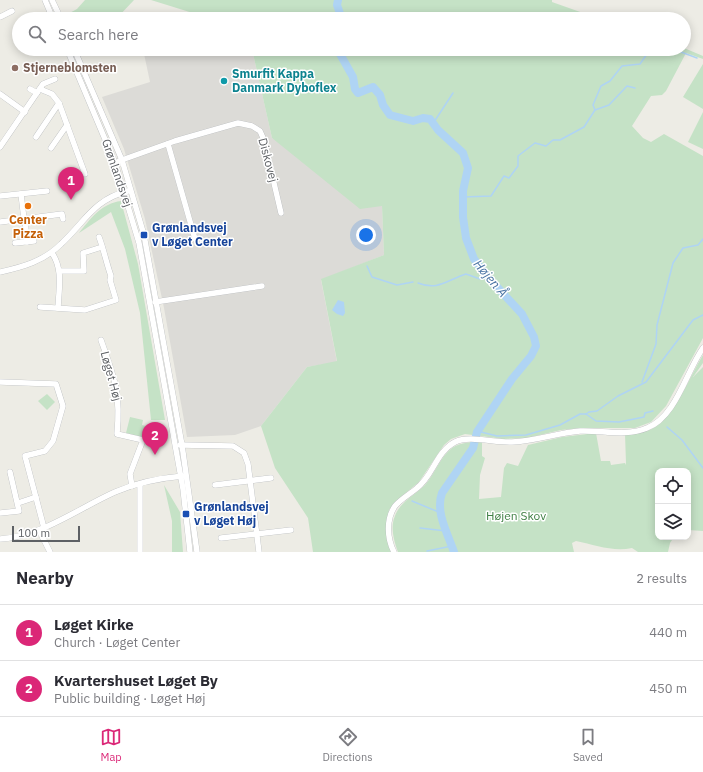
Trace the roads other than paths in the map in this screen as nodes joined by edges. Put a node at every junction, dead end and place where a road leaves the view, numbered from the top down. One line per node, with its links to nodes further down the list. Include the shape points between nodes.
1 (45, 0): 4 (street)
2 (52, 0): 5 (street)
3 (12, 11): 6 (street)
4 (50, 12)
5 (58, 12)
6 (0, 17)
7 (70, 56): 21 (street, Grønlandsvej)
8 (77, 56): 20 (street, Grønlandsvej)
9 (55, 79): 11 (street, via 43,84)
10 (30, 89): 11 (street)
11 (39, 91): 13 (street, via 52,94); 14 (street)
12 (0, 94): 14 (street)
13 (59, 104): 15 (street); 16 (street)
14 (25, 112): 18 (street)
15 (67, 125): 19 (street); 22 (street)
16 (36, 137)
17 (168, 144): 20 (street, Diskovej); 28 (street, Diskovej, via 238,123 252,126 260,131 264,140); 33 (street)
18 (0, 147)
19 (51, 148)
20 (122, 160): 21 (street, Diskovej); 23 (street, Grønlandsvej)
21 (115, 163): 25 (street, Grønlandsvej)
22 (85, 174)
23 (132, 190): 25 (street); 42 (street, Grønlandsvej)
24 (47, 191): 26 (street)
25 (125, 191): 38 (street, via 95,207); 43 (street, Grønlandsvej)
26 (21, 194): 27 (street); 29 (street)
27 (0, 196)
28 (281, 213)
29 (24, 219): 30 (street, via 62,214); 31 (street); 35 (street)
30 (63, 219)
31 (0, 222)
32 (99, 237): 37 (street)
33 (195, 239)
34 (34, 241): 35 (street)
35 (27, 242): 36 (street)
36 (15, 243)
37 (102, 247): 39 (street, via 84,253 84,271); 45 (street, via 116,300 85,310)
38 (52, 253): 39 (street); 40 (street, via 26,266)
39 (60, 271): 45 (street)
40 (0, 272)
41 (262, 286): 42 (street)
42 (158, 301): 43 (street); 49 (street, Grønlandsvej)
43 (151, 302): 50 (street, Grønlandsvej)
44 (40, 307): 45 (street)
45 (58, 308)
46 (101, 340): 57 (street, Løget Høj, via 117,392 117,434 143,440 130,474)
47 (703, 348): 72 (street, via 668,412 647,428 628,432 571,432 512,442 461,439 451,444 440,455 423,482 395,506 389,523 390,542)
48 (0, 382): 59 (street, via 56,384 63,406 53,441 45,451 25,456)
49 (182, 445): 50 (street); 53 (street, Grønlandsvej); 55 (street, via 239,448 247,458)
50 (176, 446): 52 (street, Grønlandsvej)
51 (10, 472): 60 (street)
52 (180, 476): 53 (street); 56 (street); 69 (street, Grønlandsvej)
53 (187, 476): 70 (street, Grønlandsvej)
54 (271, 478): 55 (street)
55 (251, 480): 58 (street); 64 (street)
56 (140, 484): 57 (street); 68 (street)
57 (132, 486): 62 (street)
58 (215, 486)
59 (36, 498): 60 (street); 62 (street)
60 (18, 503): 61 (street, via 19,511)
61 (0, 513)
62 (42, 529): 66 (street); 67 (street)
63 (291, 530): 64 (street)
64 (257, 533): 65 (street); 71 (street)
65 (221, 538)
66 (0, 539)
67 (50, 552)
68 (140, 552)
69 (190, 552)
70 (197, 552)
71 (259, 552)
72 (394, 552)

